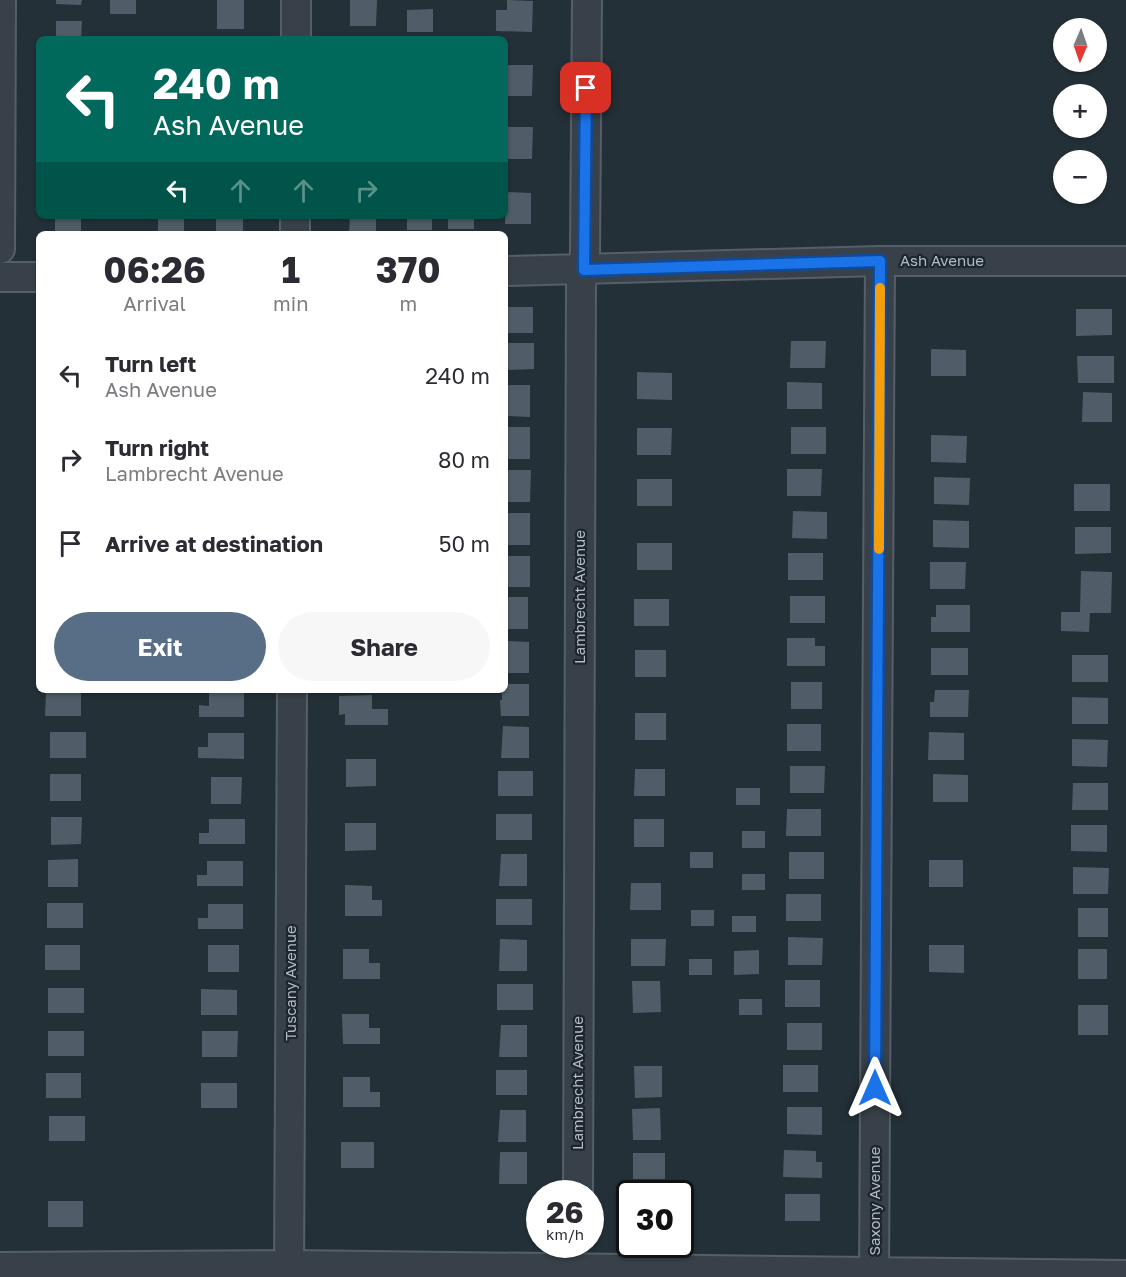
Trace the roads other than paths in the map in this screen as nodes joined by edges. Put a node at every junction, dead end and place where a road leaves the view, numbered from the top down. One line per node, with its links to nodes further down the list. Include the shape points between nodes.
1 (2, 0): 5 (street)
2 (296, 0): 4 (street)
3 (587, 0): 8 (street, Lambrecht Avenue)
4 (296, 36)
5 (0, 249)
6 (880, 261): 7 (street, Ash Avenue); 8 (street, Ash Avenue); 17 (street, Saxony Avenue)
7 (1126, 261)
8 (584, 270): 9 (street, Ash Avenue); 13 (street, Lambrecht Avenue)
9 (508, 271)
10 (0, 277): 11 (street)
11 (36, 277)
12 (292, 693): 16 (street, Tuscany Avenue)
13 (578, 1180)
14 (578, 1264): 16 (street); 17 (street)
15 (0, 1267): 16 (street)
16 (289, 1271)
17 (874, 1275): 18 (street)
18 (1126, 1275)

